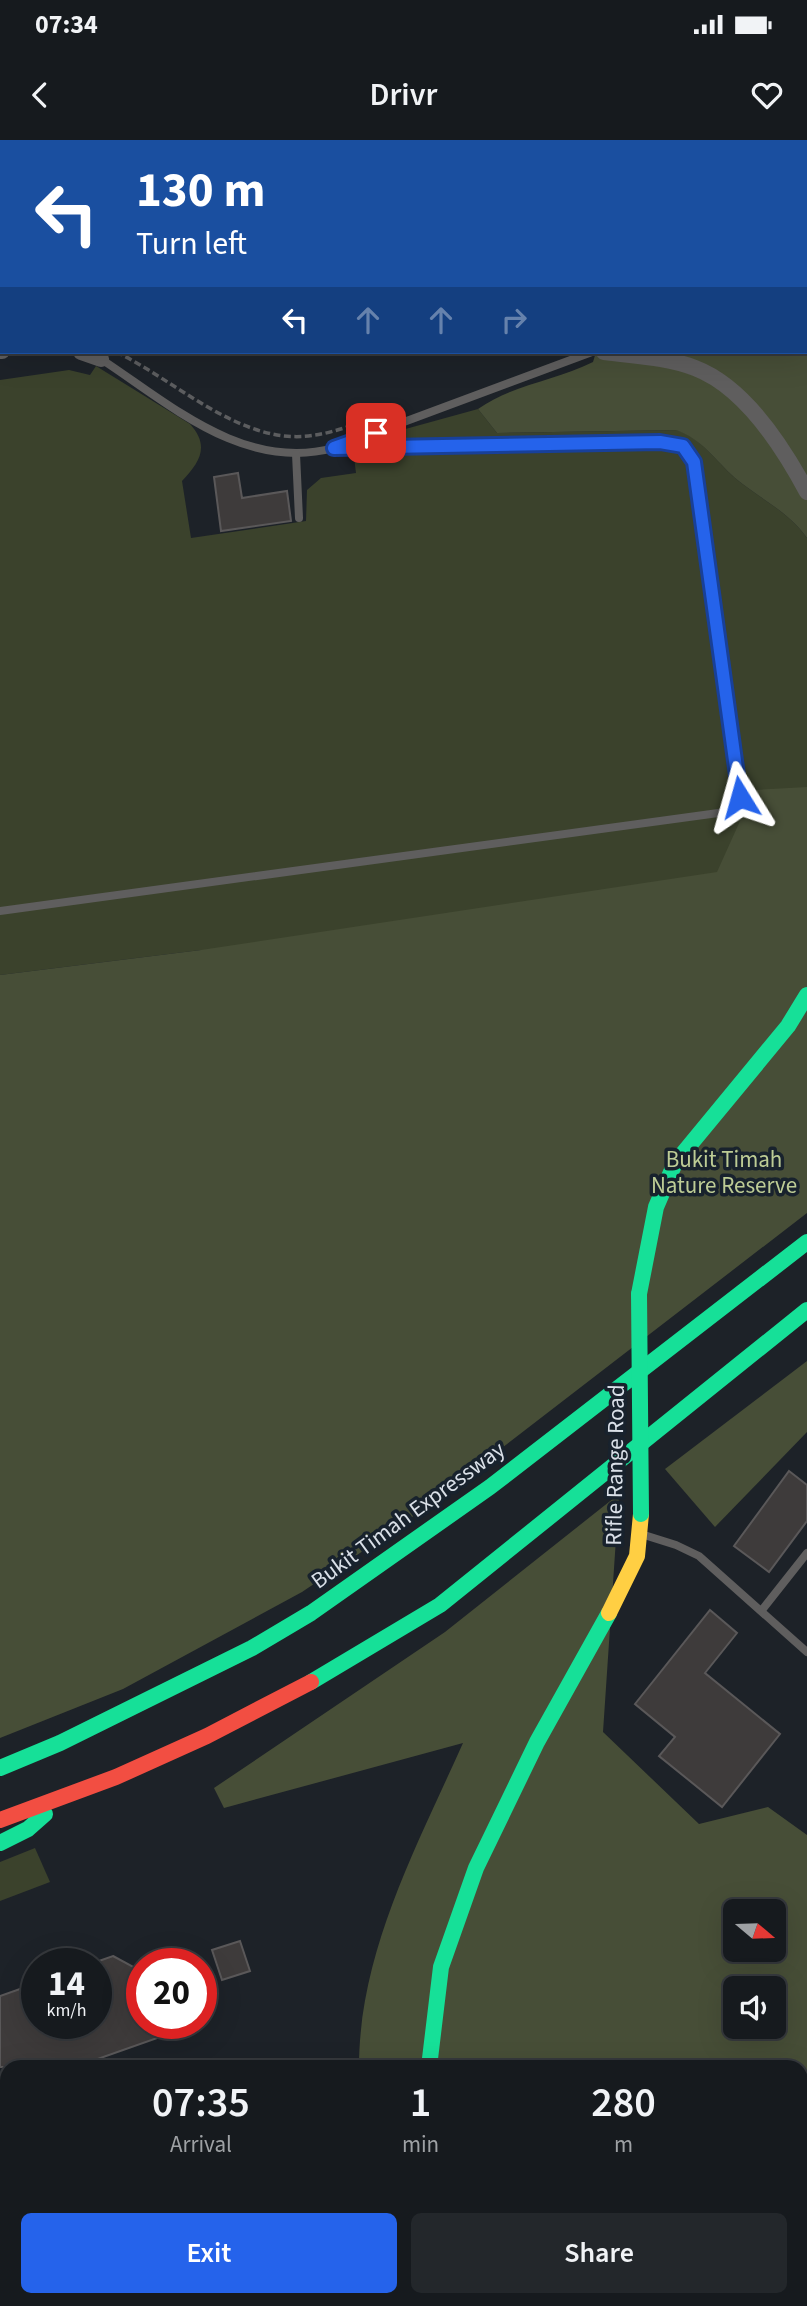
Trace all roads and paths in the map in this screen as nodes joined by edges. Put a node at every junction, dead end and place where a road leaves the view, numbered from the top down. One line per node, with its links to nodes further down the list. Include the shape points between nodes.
1 (587, 354): 5 (lane)
2 (617, 354): 7 (street, via 698,369 733,390 794,467)
3 (108, 355): 4 (path, via 143,365 213,410 251,428 315,435); 6 (lane, via 218,435 261,450)
4 (389, 413)
5 (334, 448): 6 (lane); 9 (lane, via 660,442 683,446 694,462 740,797 733,811)
6 (296, 454): 8 (lane)
7 (807, 492)
8 (299, 518)
9 (0, 911)
10 (807, 995): 13 (main road, Rifle Range Road, bridge, via 788,1026 675,1163 656,1207 639,1294)
11 (807, 1242): 17 (main road, Bukit Timah Expressway, via 490,1487 311,1613 240,1654)
12 (807, 1310): 18 (main road, via 440,1605 336,1669 207,1736)
13 (641, 1533): 15 (lane, via 699,1556); 21 (main road, Rifle Range Road, via 625,1584 537,1742 476,1868 441,1967)
14 (807, 1553): 15 (lane)
15 (762, 1610): 16 (lane)
16 (807, 1653)
17 (0, 1768)
18 (63, 1798): 19 (main road); 20 (main road, via 28,1829)
19 (0, 1820)
20 (0, 1843)
21 (430, 2060)

